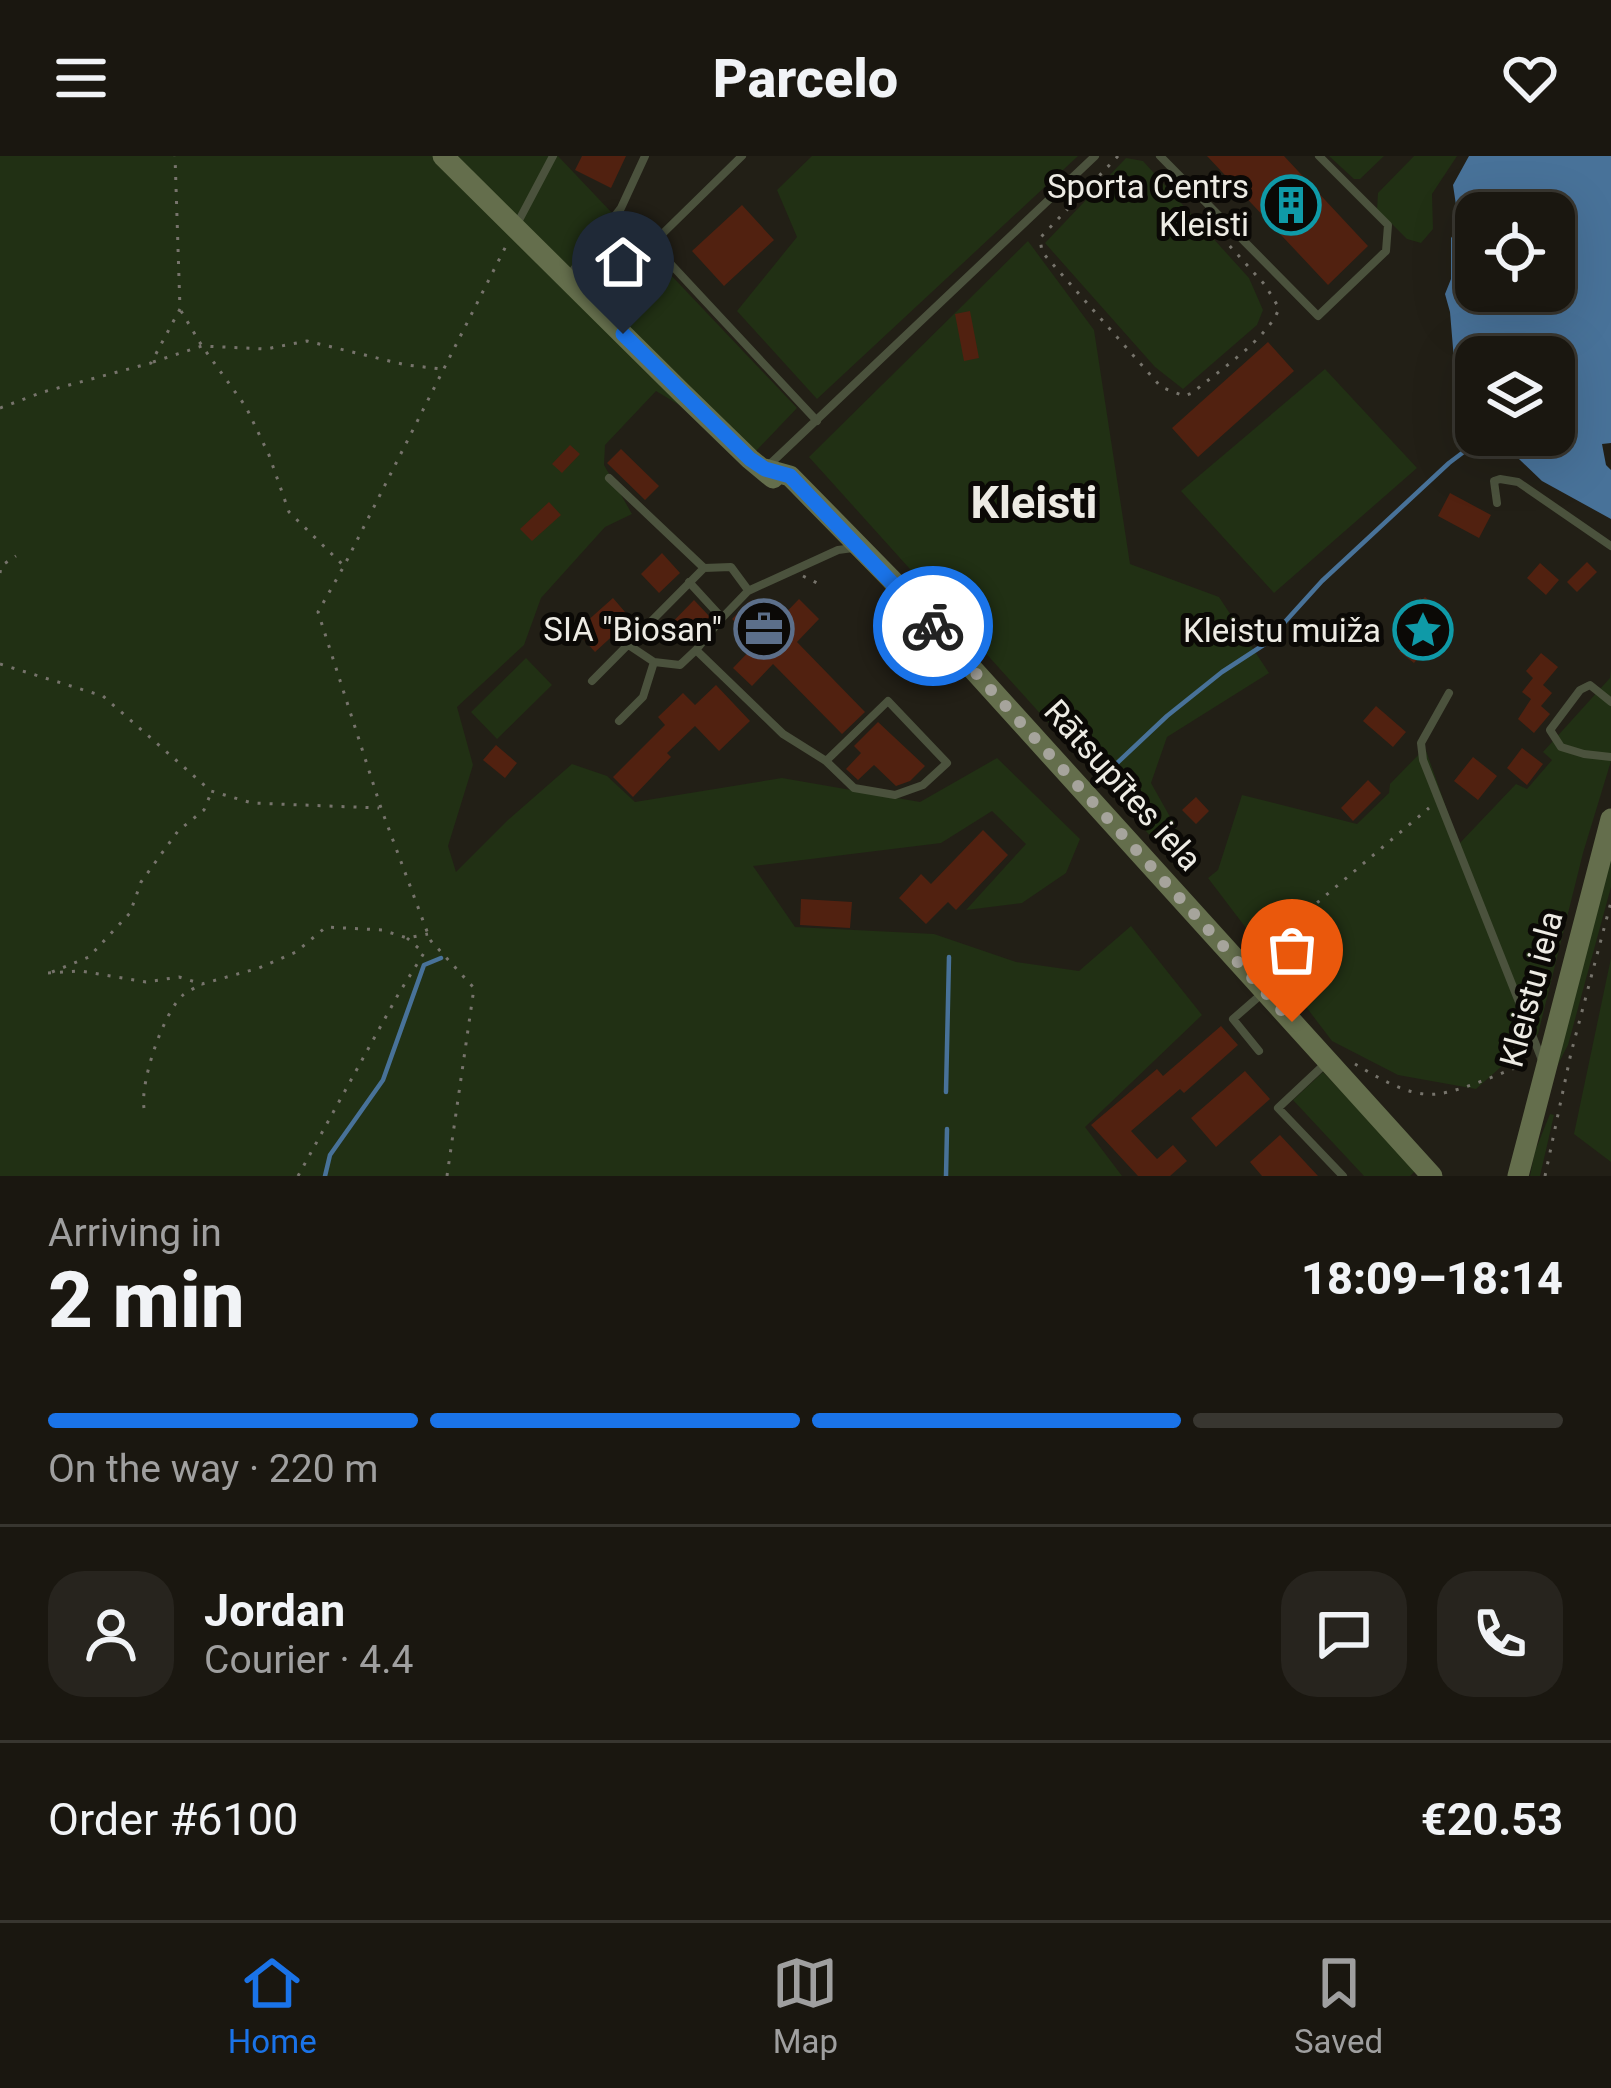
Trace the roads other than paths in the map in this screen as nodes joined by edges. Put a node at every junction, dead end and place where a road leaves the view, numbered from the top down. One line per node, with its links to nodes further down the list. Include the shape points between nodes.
1 (443, 156): 8 (street, Rātsupītes iela)
2 (553, 156): 8 (lane)
3 (645, 156): 9 (lane, via 621,208)
4 (742, 156): 10 (lane, via 652,244)
5 (1095, 156): 10 (lane)
6 (1160, 156): 7 (lane, via 1318,316 1386,251 1388,226)
7 (1319, 156)
8 (515, 228): 9 (street, Rātsupītes iela)
9 (567, 278): 11 (street, Rātsupītes iela)
10 (817, 422): 11 (lane)
11 (765, 469): 15 (street, Rātsupītes iela, via 790,476)
12 (609, 478): 16 (lane)
13 (1497, 503): 14 (lane, via 1494,481 1518,482)
14 (1611, 546)
15 (860, 548): 18 (lane, via 838,550); 30 (street, Rātsupītes iela)
16 (704, 568): 17 (lane); 18 (lane, via 731,567)
17 (689, 583): 19 (lane); 20 (lane)
18 (748, 591): 19 (lane)
19 (722, 618): 21 (lane)
20 (627, 644): 22 (lane); 23 (lane)
21 (696, 650): 22 (lane, via 680,665); 28 (lane, via 783,734)
22 (654, 662): 26 (lane, via 643,698)
23 (592, 681)
24 (1449, 693): 33 (lane, via 1421,743 1423,760)
25 (1611, 702): 27 (lane, via 1590,685 1550,730 1561,747)
26 (619, 721)
27 (1611, 757)
28 (826, 761): 28 (lane, via 888,701 947,763 923,785 895,795 854,788)
29 (1611, 820): 33 (street, Kleistu iela)
30 (1265, 991): 31 (lane, via 1232,1019); 32 (street, Rātsupītes iela)
31 (1259, 1051)
32 (1324, 1057): 34 (lane, via 1278,1108); 35 (street, Rātsupītes iela)
33 (1537, 1065): 36 (street, Kleistu iela)
34 (1342, 1176)
35 (1432, 1176)
36 (1518, 1176)

